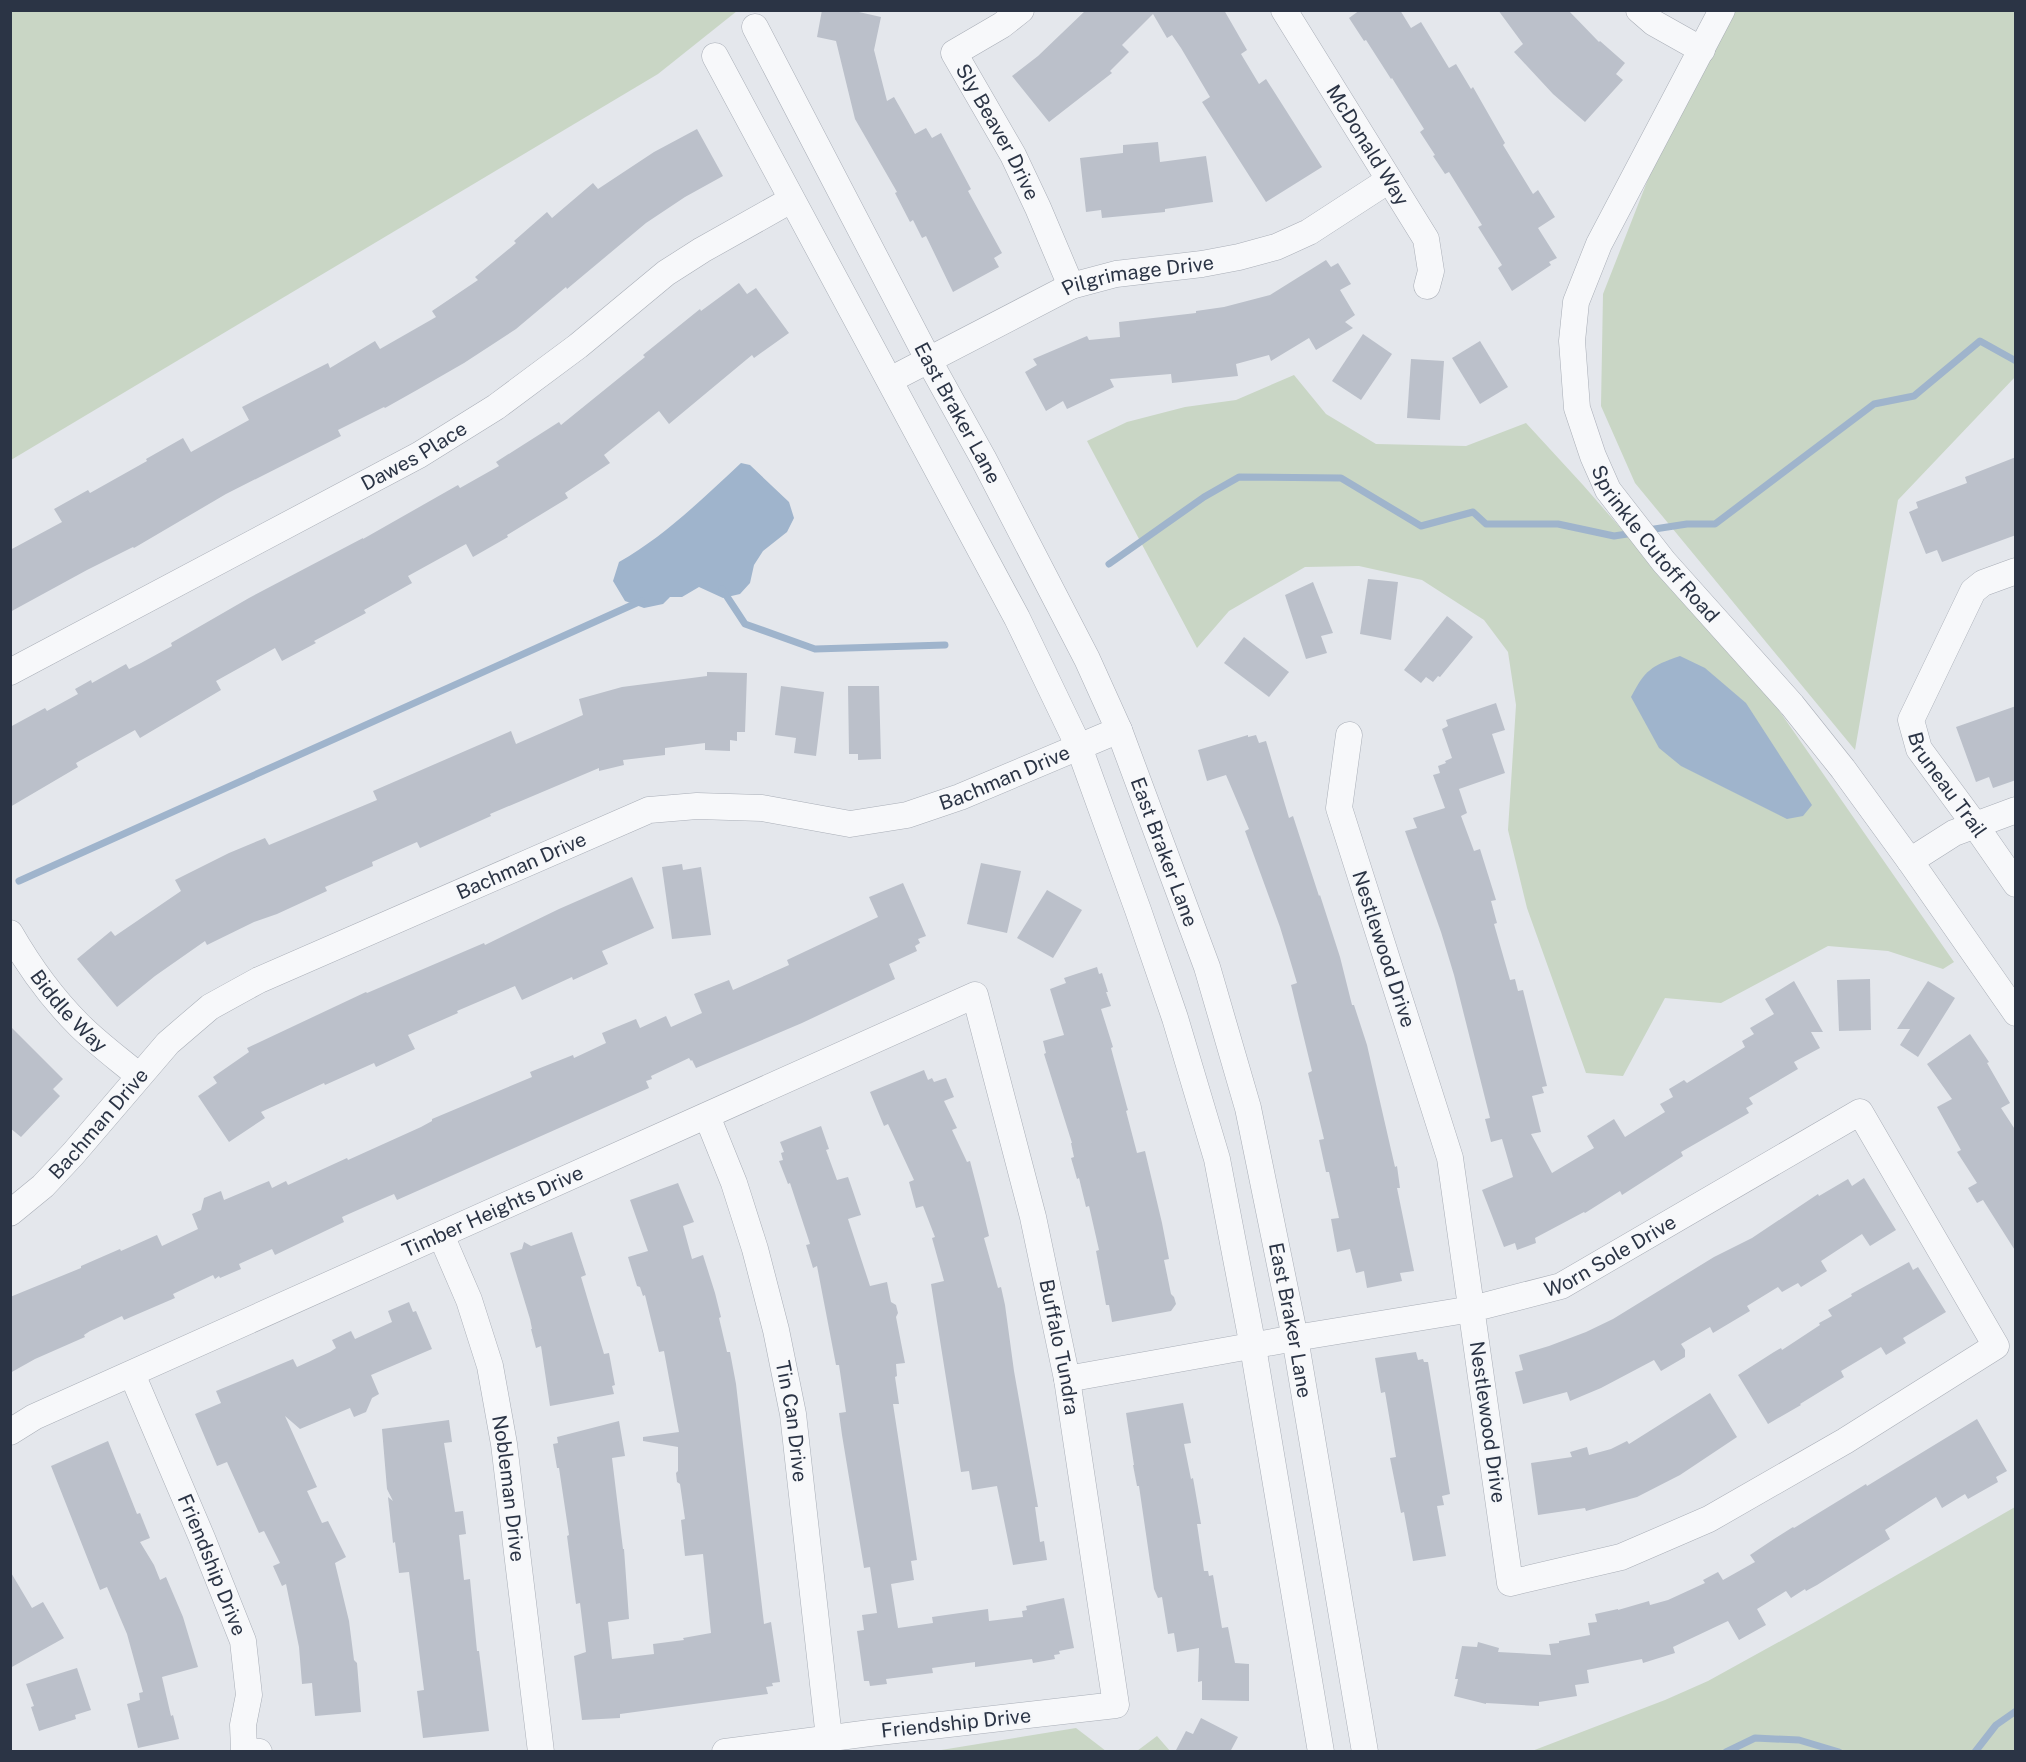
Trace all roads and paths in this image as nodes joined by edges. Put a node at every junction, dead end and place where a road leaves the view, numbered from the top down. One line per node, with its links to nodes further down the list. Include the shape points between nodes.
1 (1021, 10): 10 (street, Sly Beaver Drive, via 954,53 1013,155)
2 (1284, 10): 8 (street, McDonald Way)
3 (1639, 10): 6 (street)
4 (1722, 10): 6 (street, Sprinkle Cutoff Road)
5 (755, 27): 12 (street, East Braker Lane)
6 (1702, 50): 21 (street, Sprinkle Cutoff Road, via 1599,243 1575,302 1572,341 1577,408 1608,490 1664,562 1792,705)
7 (715, 56): 9 (street, East Braker Lane)
8 (1389, 180): 10 (street, Pilgrimage Drive, via 1309,232 1276,247 1212,262 1116,274); 11 (street, McDonald Way, via 1426,239 1431,271)
9 (791, 200): 13 (street, East Braker Lane); 15 (street, Dawes Place, via 666,273 496,407 419,455)
10 (1071, 286): 12 (street, Pilgrimage Drive)
11 (1427, 286)
12 (928, 359): 13 (street, Pilgrimage Drive); 16 (street, East Braker Lane, via 984,458)
13 (890, 380): 18 (street, East Braker Lane, via 1017,618)
14 (2016, 571): 20 (street, Bruneau Trail, via 1983,583 1973,591 1911,720 1919,749)
15 (10, 672)
16 (1119, 730): 18 (street, Bachman Drive); 31 (street, East Braker Lane, via 1207,968 1242,1087)
17 (1349, 735): 30 (street, Nestlewood Drive, via 1339,808 1450,1158)
18 (1078, 747): 26 (street, Bachman Drive, via 907,815 850,824 762,808 697,806 649,810 259,980 210,1007 168,1043); 33 (street, East Braker Lane, via 1175,1018 1217,1159)
19 (2016, 810): 20 (street)
20 (1975, 825): 21 (street, via 1954,833); 22 (street, Bruneau Trail)
21 (1910, 861): 25 (street, Sprinkle Cutoff Road)
22 (2016, 884)
23 (10, 933): 26 (street, Biddle Way, via 51,994 81,1027)
24 (975, 995): 27 (street, Timber Heights Drive); 35 (street, Buffalo Tundra, via 1033,1217)
25 (2016, 1013)
26 (140, 1076): 28 (street, Bachman Drive, via 43,1186)
27 (706, 1116): 29 (street, Timber Heights Drive); 38 (street, Tin Can Drive, via 735,1183 755,1249 793,1414)
28 (10, 1213)
29 (441, 1235): 34 (street, Timber Heights Drive); 40 (street, Nobleman Drive, via 469,1300 490,1366 504,1444)
30 (1472, 1309): 31 (street, Worn Sole Drive); 32 (street, Worn Sole Drive, via 1561,1286 1860,1112); 32 (street, Nestlewood Drive, via 1510,1583 1621,1557 1709,1519 1845,1441)
31 (1295, 1338): 33 (street, Worn Sole Drive); 43 (street, East Braker Lane)
32 (1996, 1346)
33 (1253, 1347): 35 (street, Worn Sole Drive); 42 (street, East Braker Lane)
34 (132, 1374): 36 (street, Timber Heights Drive); 39 (street, Friendship Drive, via 243,1641 249,1695 243,1725 244,1750)
35 (1067, 1379): 37 (street, Buffalo Tundra)
36 (10, 1432)
37 (1116, 1705): 38 (street, Friendship Drive)
38 (829, 1738): 41 (street, Friendship Drive)
39 (259, 1752)
40 (541, 1752)
41 (725, 1752)
42 (1322, 1752)
43 (1365, 1752)

